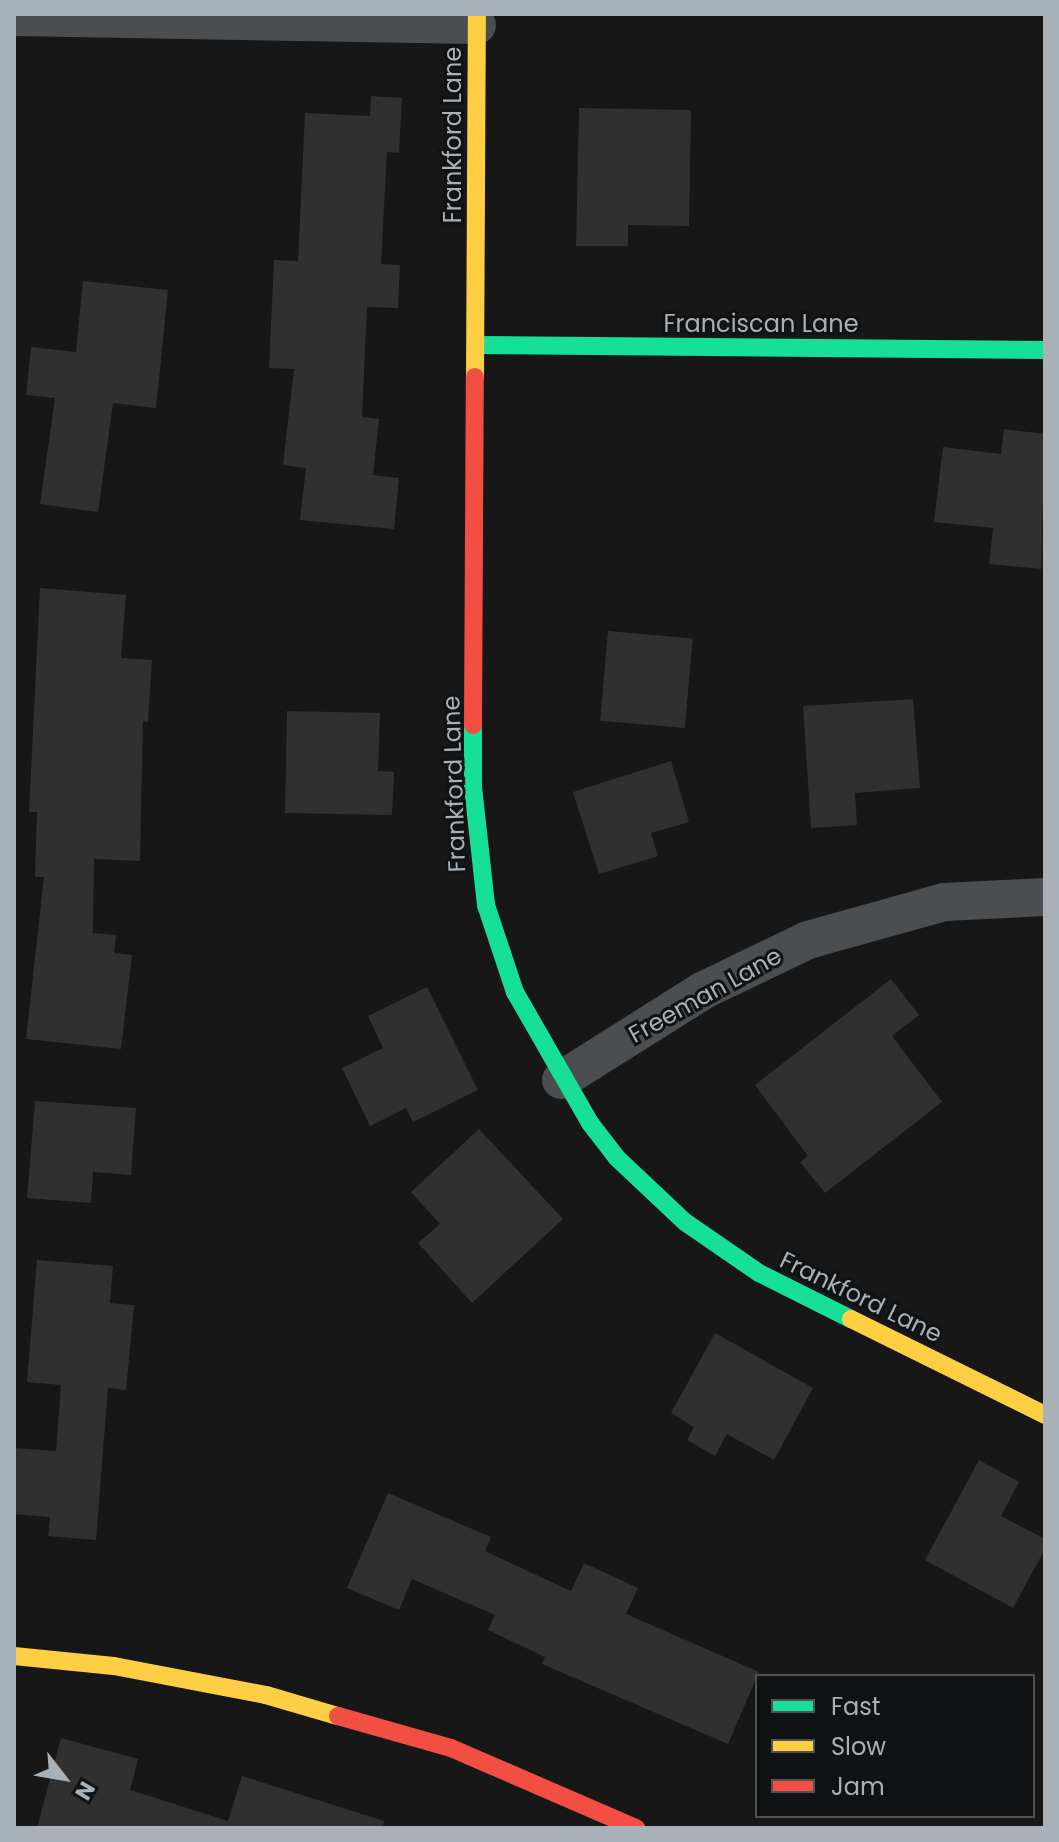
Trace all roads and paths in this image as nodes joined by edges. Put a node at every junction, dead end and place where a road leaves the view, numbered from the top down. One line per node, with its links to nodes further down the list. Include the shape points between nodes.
1 (14, 17): 2 (street)
2 (477, 19): 3 (street, Frankford Lane)
3 (476, 345): 4 (street, Franciscan Lane); 6 (street, Frankford Lane, via 473,787 479,872 515,992)
4 (1045, 350)
5 (1045, 897): 6 (street, Freeman Lane, via 944,902 808,940 704,990)
6 (561, 1080): 7 (street, Frankford Lane, via 617,1158 685,1222 726,1252)
7 (1045, 1415)
8 (14, 1656): 9 (street, via 114,1666 282,1699 451,1748)
9 (636, 1828)

